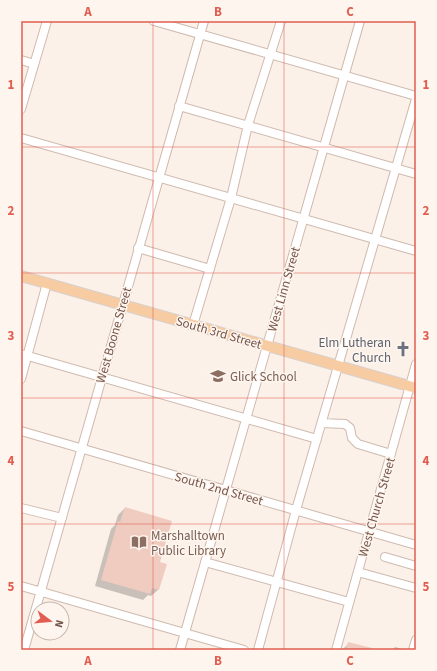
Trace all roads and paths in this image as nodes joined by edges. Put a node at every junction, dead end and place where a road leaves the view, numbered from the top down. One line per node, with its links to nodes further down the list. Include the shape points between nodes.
1 (47, 21): 9 (street)
2 (154, 21): 6 (street)
3 (204, 21): 6 (street, West Boone Street)
4 (281, 21): 7 (street)
5 (360, 21): 10 (street, West Linn Street)
6 (200, 34): 7 (street); 13 (street, West Boone Street)
7 (270, 54): 10 (street); 15 (street)
8 (21, 60): 9 (street)
9 (34, 64): 14 (street)
10 (344, 75): 11 (street); 17 (street, West Linn Street)
11 (416, 96)
12 (416, 99): 18 (street)
13 (179, 106): 15 (street); 20 (street, West Boone Street)
14 (21, 109)
15 (248, 125): 17 (street); 21 (street)
16 (21, 138): 20 (street)
17 (324, 147): 18 (street); 22 (street, West Linn Street)
18 (396, 168): 19 (street); 23 (street)
19 (416, 174)
20 (159, 178): 21 (street); 24 (street, West Boone Street)
21 (231, 198): 22 (street); 26 (street)
22 (303, 219): 23 (street); 31 (street, West Linn Street)
23 (375, 240): 25 (street); 34 (street)
24 (138, 248): 26 (street); 29 (street, West Boone Street)
25 (416, 251)
26 (210, 269): 30 (street)
27 (21, 276): 28 (main road, South 3rd Street)
28 (47, 283): 29 (main road, South 3rd Street); 32 (street)
29 (122, 304): 30 (main road, South 3rd Street); 35 (street, West Boone Street)
30 (193, 325): 31 (main road, South 3rd Street)
31 (267, 346): 34 (main road, South 3rd Street); 38 (street, West Linn Street)
32 (24, 355): 35 (street); 36 (street)
33 (416, 364): 37 (street, West Church Street)
34 (338, 366): 37 (main road, South 3rd Street); 39 (street)
35 (101, 377): 38 (street); 42 (street, West Boone Street)
36 (21, 379)
37 (413, 387): 43 (street, West Church Street)
38 (246, 418): 41 (street); 44 (street, West Linn Street)
39 (322, 423): 41 (street); 43 (street, via 345,424 350,428 352,438 358,444)
40 (21, 431): 42 (street, South 2nd Street)
41 (317, 438): 46 (street)
42 (81, 448): 44 (street, South 2nd Street); 47 (street, West Boone Street)
43 (391, 454): 48 (street, West Church Street)
44 (226, 490): 46 (street, South 2nd Street); 51 (street, West Linn Street)
45 (21, 508): 47 (street)
46 (296, 510): 48 (street, South 2nd Street); 54 (street)
47 (62, 518): 57 (street, West Boone Street)
48 (369, 531): 49 (street, South 2nd Street); 53 (street, West Church Street)
49 (416, 545)
50 (385, 557): 52 (street)
51 (205, 562): 54 (street); 59 (street, West Linn Street)
52 (416, 566)
53 (358, 572): 56 (street); 58 (street, West Church Street)
54 (276, 582): 58 (street); 64 (street)
55 (21, 586): 57 (street)
56 (416, 588)
57 (41, 592): 59 (street); 61 (street, West Boone Street)
58 (349, 602): 65 (street, West Church Street)
59 (185, 633): 62 (street, West Linn Street); 63 (street)
60 (416, 640): 66 (street)
61 (24, 650)
62 (180, 650)
63 (244, 650)
64 (258, 650)
65 (336, 650)
66 (413, 650)

